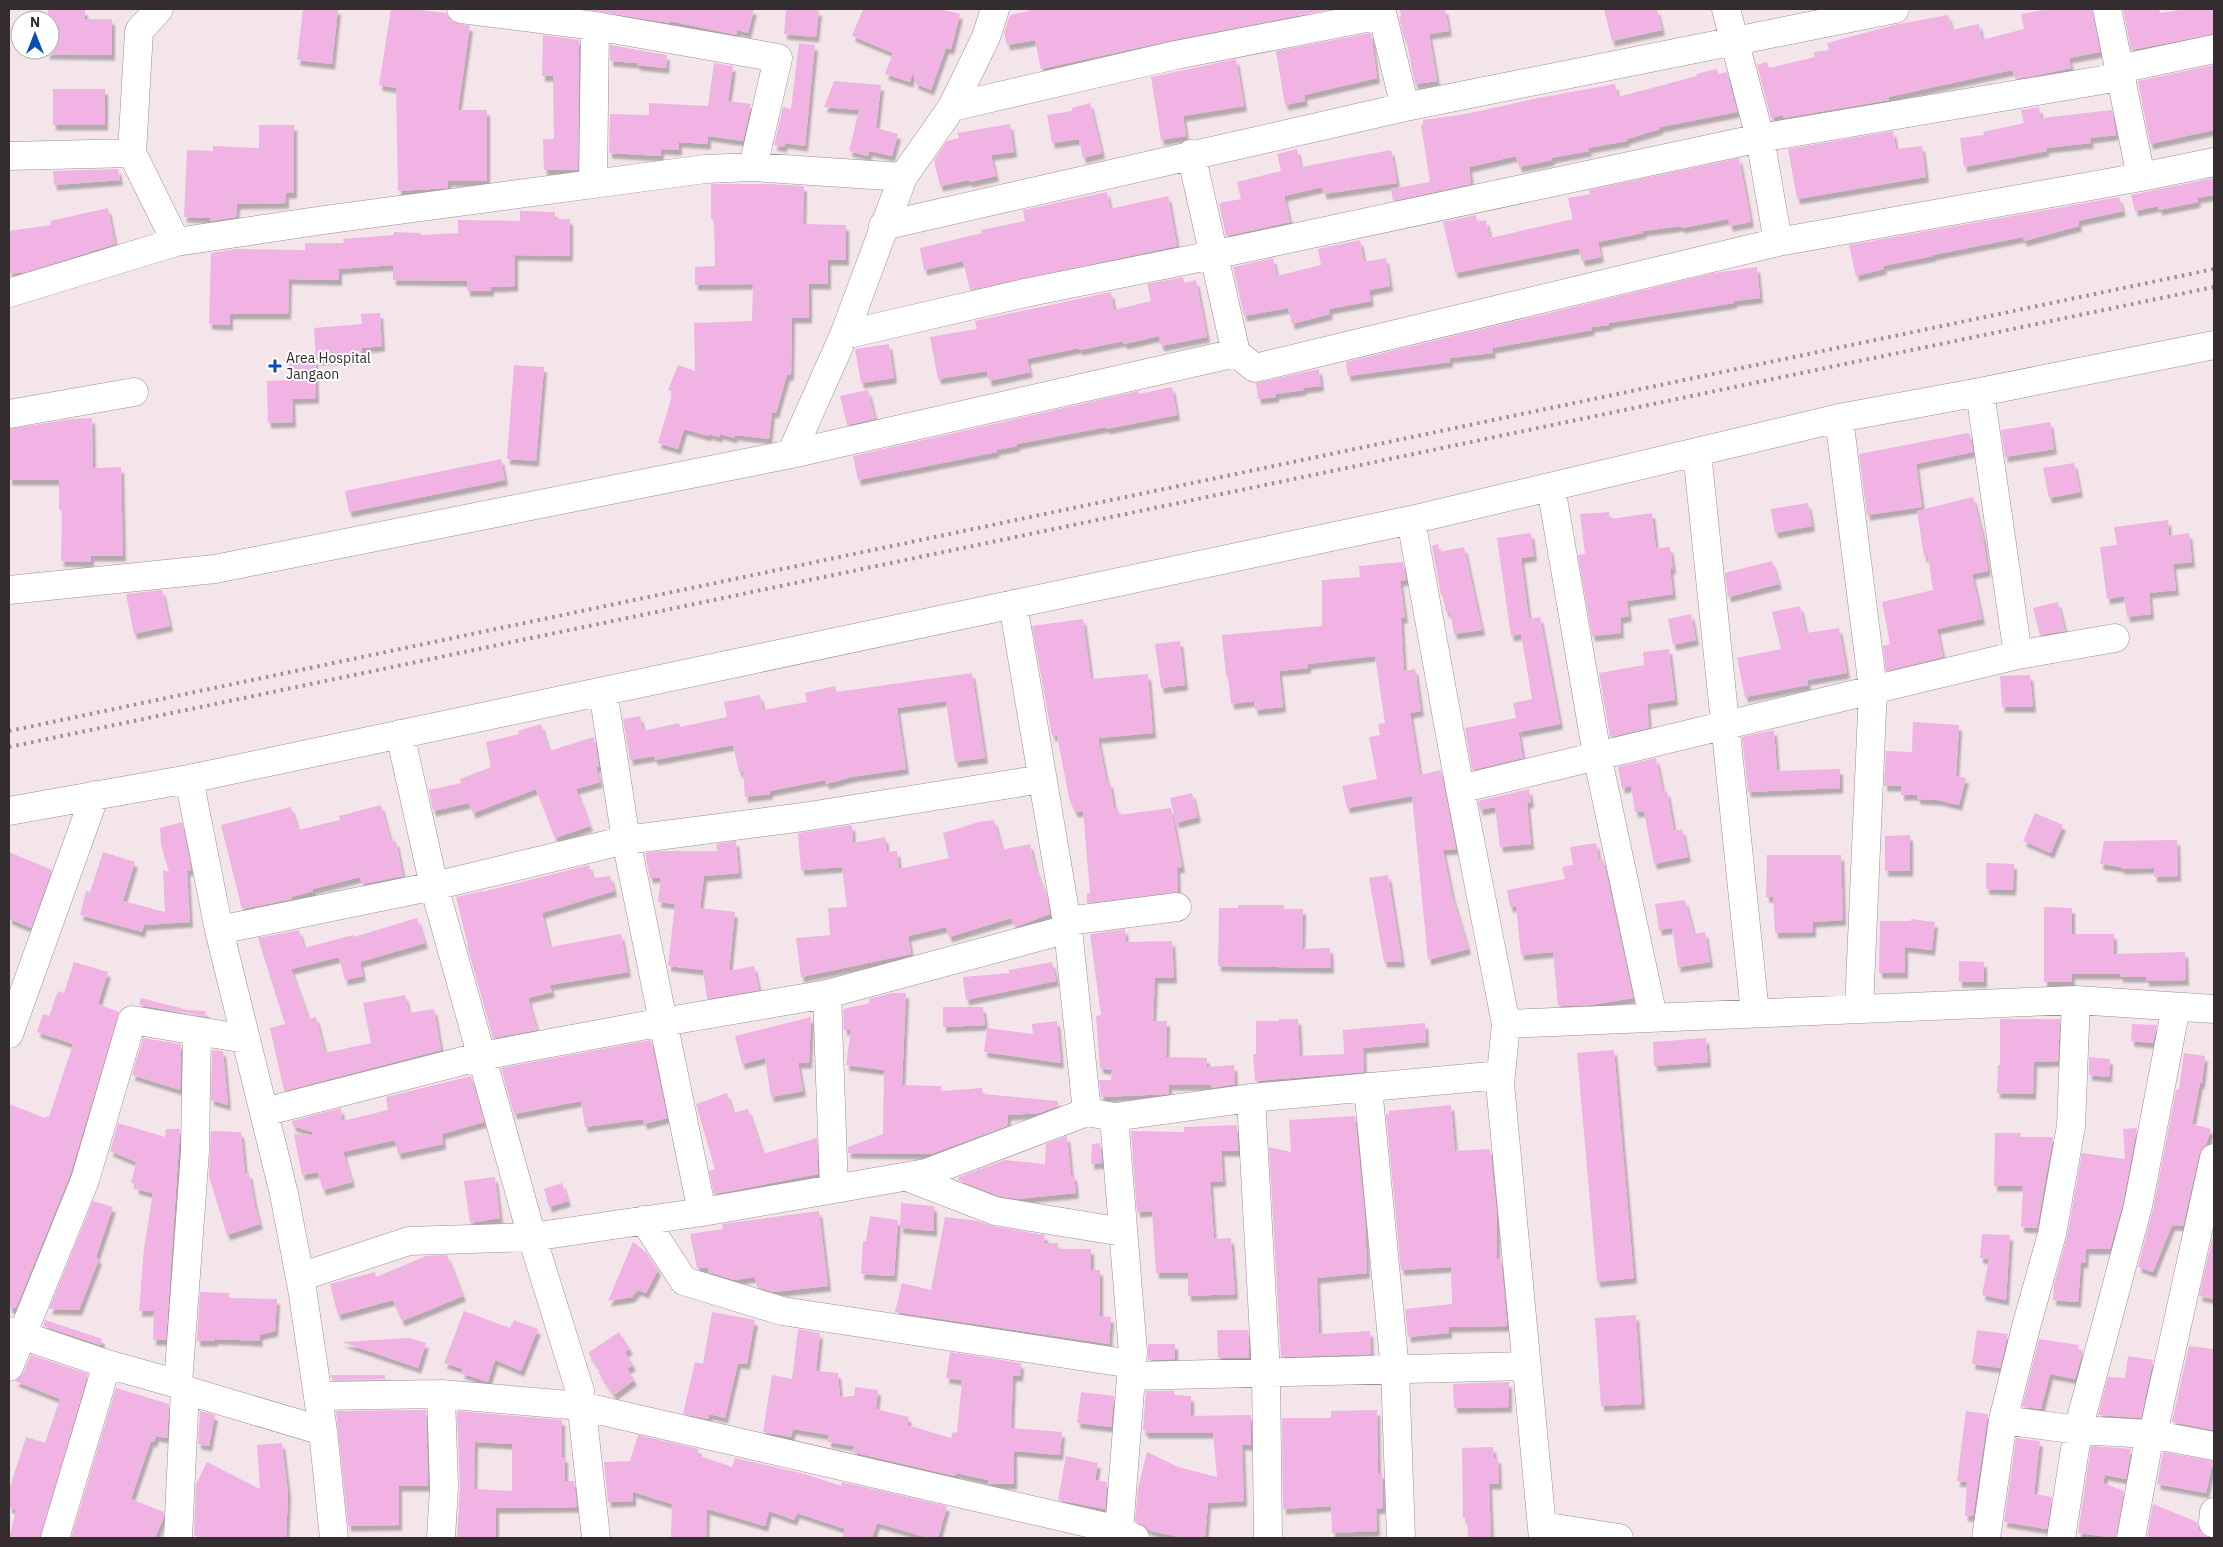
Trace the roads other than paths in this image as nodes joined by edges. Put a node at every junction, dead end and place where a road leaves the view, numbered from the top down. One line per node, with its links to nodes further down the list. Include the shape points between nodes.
1 (159, 9): 15 (street, via 139,31)
2 (461, 9): 8 (street)
3 (995, 9): 12 (street, via 986,37)
4 (1726, 9): 9 (street)
5 (1895, 9): 9 (street)
6 (2107, 9): 11 (street)
7 (1381, 12): 12 (street); 13 (street)
8 (595, 26): 19 (street, via 778,58); 22 (street)
9 (1735, 40): 13 (street); 14 (street)
10 (2214, 49): 11 (street, via 2118,68)
11 (2120, 77): 14 (street); 21 (street)
12 (952, 106): 20 (street)
13 (1405, 106): 16 (street)
14 (1760, 138): 25 (street); 26 (street)
15 (132, 153): 17 (street); 24 (street)
16 (1191, 154): 23 (street); 26 (street)
17 (9, 156)
18 (2214, 162): 21 (street)
19 (753, 167): 20 (street); 22 (street, via 705,169)
20 (903, 177): 23 (street)
21 (2141, 177): 25 (street)
22 (592, 184): 24 (street)
23 (883, 226): 28 (street)
24 (176, 242): 27 (street)
25 (1778, 242): 30 (street, via 1255,368)
26 (1213, 255): 28 (street); 30 (street)
27 (9, 293)
28 (844, 335): 36 (street)
29 (2214, 345): 32 (street)
30 (1236, 353): 36 (street)
31 (134, 392): 33 (street)
32 (1980, 392): 34 (street); 42 (street)
33 (9, 414)
34 (1839, 418): 35 (street); 43 (street)
35 (1697, 452): 37 (street); 45 (street)
36 (791, 454): 39 (street, via 215,569)
37 (1551, 487): 38 (street); 47 (street)
38 (1411, 520): 40 (street); 50 (street)
39 (9, 590)
40 (1013, 604): 44 (street); 49 (street)
41 (2115, 638): 42 (street)
42 (2018, 656): 43 (street)
43 (1873, 689): 45 (street); 61 (street)
44 (603, 691): 46 (street); 53 (street)
45 (1725, 725): 47 (street); 63 (street)
46 (400, 734): 48 (street); 54 (street)
47 (1597, 755): 50 (street); 64 (street)
48 (189, 779): 51 (street); 57 (street)
49 (1042, 779): 53 (street, via 803,817); 56 (street)
50 (1460, 789): 66 (street)
51 (95, 795): 52 (street); 68 (street)
52 (9, 811)
53 (626, 840): 54 (street); 65 (street)
54 (434, 886): 57 (street); 70 (street)
55 (1177, 907): 56 (street)
56 (1067, 925): 58 (street); 75 (street)
57 (219, 930): 69 (street)
58 (827, 994): 65 (street); 79 (street)
59 (2076, 1000): 60 (street); 61 (street); 97 (street, via 2071,1126 2052,1234)
60 (2176, 1006): 62 (street); 98 (street, via 2138,1206)
61 (1859, 1008): 63 (street)
62 (2214, 1009)
63 (1755, 1013): 64 (street)
64 (1653, 1017): 66 (street)
65 (663, 1022): 70 (street); 80 (street)
66 (1506, 1024): 71 (street)
67 (197, 1031): 69 (street); 86 (street, via 132,1020 85,1180); 93 (street, via 195,1151)
68 (9, 1034)
69 (246, 1039): 74 (street)
70 (482, 1056): 74 (street); 84 (street)
71 (1501, 1076): 72 (street); 88 (street)
72 (1368, 1088): 73 (street); 91 (street)
73 (1251, 1098): 76 (street); 92 (street)
74 (264, 1112): 85 (street)
75 (1087, 1112): 76 (street); 78 (street, via 926,1174)
76 (1114, 1116): 83 (street)
77 (2214, 1158): 82 (street)
78 (907, 1177): 79 (street); 83 (street, via 995,1211)
79 (834, 1189): 80 (street)
80 (702, 1212): 81 (street)
81 (644, 1220): 84 (street); 90 (street, via 684,1281 782,1311)
82 (2207, 1227): 100 (street, via 2153,1434)
83 (1124, 1232): 90 (street)
84 (532, 1237): 85 (street, via 409,1241); 96 (street, via 580,1391)
85 (300, 1277): 95 (street)
86 (16, 1333): 87 (street); 89 (street)
87 (106, 1364): 93 (street); 104 (street)
88 (1527, 1366): 91 (street); 102 (street)
89 (9, 1367)
90 (1132, 1370): 92 (street); 103 (street)
91 (1395, 1370): 92 (street); 110 (street)
92 (1266, 1373): 109 (street)
93 (182, 1387): 99 (street); 105 (street)
94 (441, 1394): 95 (street); 96 (street); 107 (street, via 444,1488)
95 (318, 1396): 99 (street)
96 (581, 1406): 103 (street); 108 (street)
97 (2004, 1420): 98 (street); 112 (street)
98 (2078, 1430): 100 (street); 113 (street)
99 (323, 1431): 106 (street)
100 (2150, 1434): 101 (street); 114 (street)
101 (2214, 1446)
102 (1542, 1532): 111 (street)
103 (1128, 1534)
104 (55, 1538)
105 (178, 1538)
106 (334, 1538)
107 (441, 1538)
108 (596, 1538)
109 (1268, 1538)
110 (1401, 1538)
111 (1619, 1538)
112 (1986, 1538)
113 (2061, 1538)
114 (2131, 1538)

